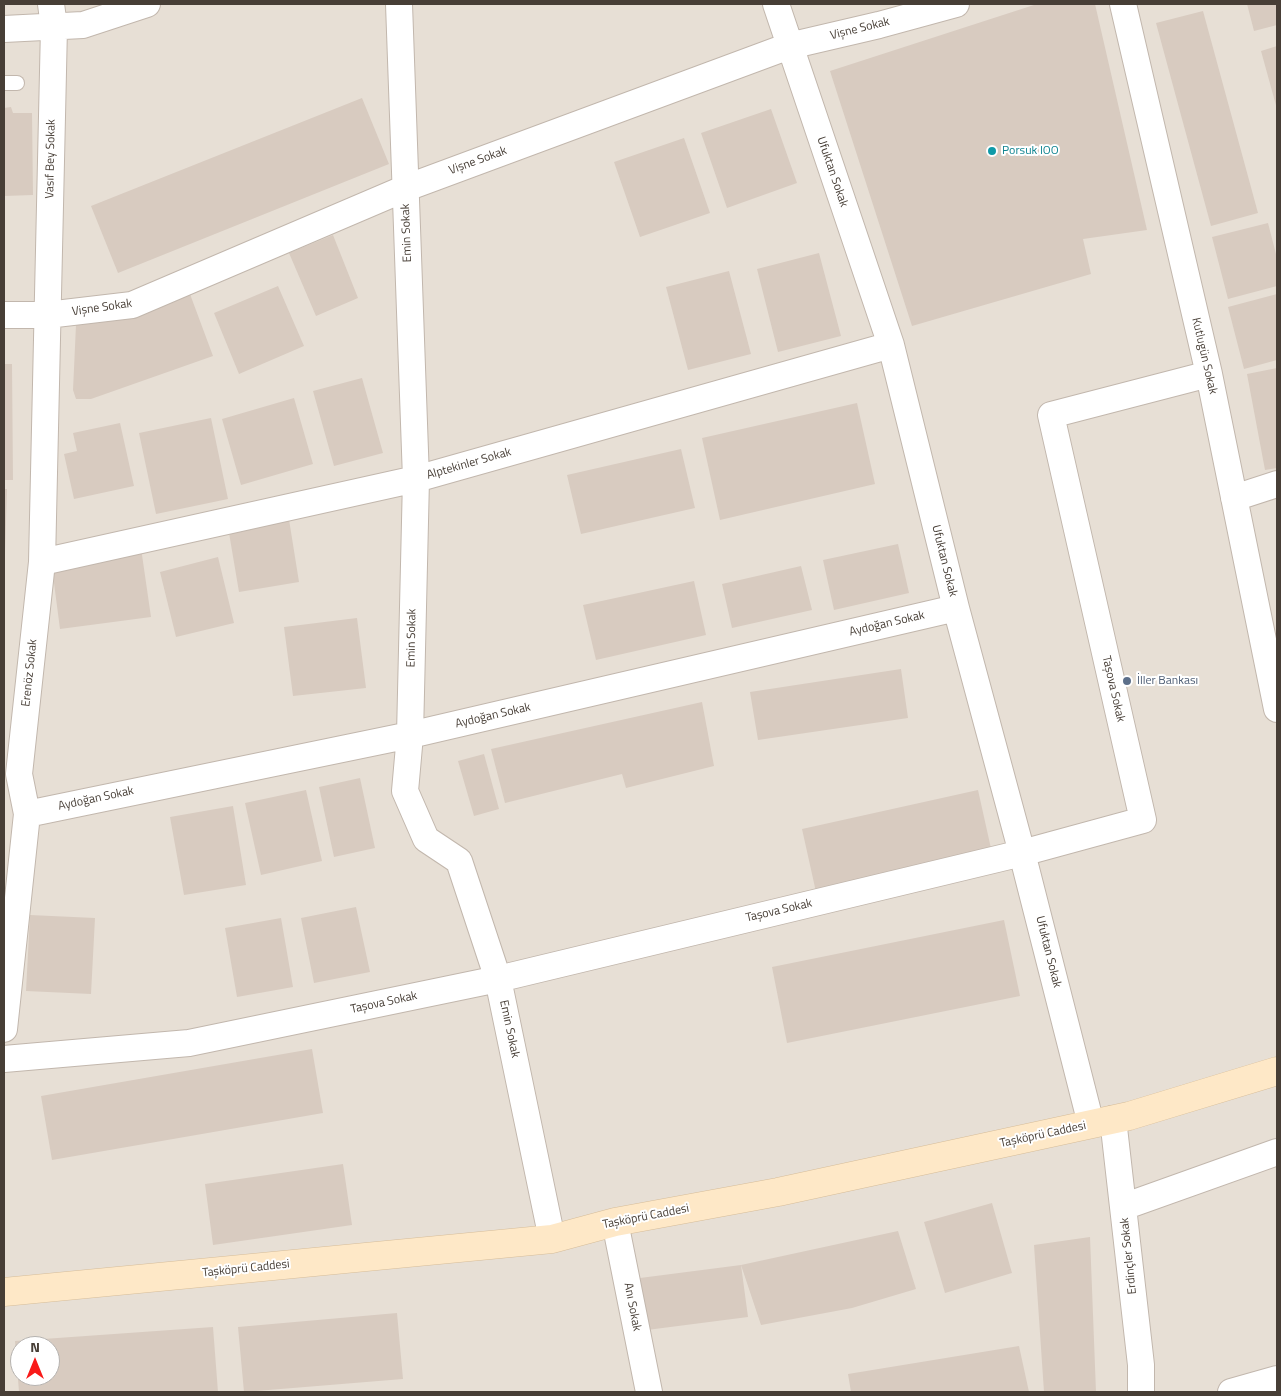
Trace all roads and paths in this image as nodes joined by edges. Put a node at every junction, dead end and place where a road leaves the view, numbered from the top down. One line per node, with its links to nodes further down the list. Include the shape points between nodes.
1 (147, 4): 7 (street, via 83,25)
2 (399, 4): 10 (street, Emin Sokak)
3 (776, 4): 9 (street, Ufuktan Sokak)
4 (956, 4): 6 (street, Vişne Sokak)
5 (1123, 4): 14 (street, Kutlugün Sokak)
6 (897, 11): 9 (street, Vişne Sokak)
7 (52, 15): 8 (street); 12 (street, Vasıf Bey Sokak)
8 (4, 30)
9 (789, 46): 10 (street, Vişne Sokak); 13 (street, Ufuktan Sokak)
10 (406, 188): 12 (street, Vişne Sokak, via 132,305); 15 (street, Emin Sokak)
11 (4, 315): 12 (street, Vişne Sokak)
12 (47, 315): 18 (street, Erenöz Sokak)
13 (891, 345): 15 (street, Alptekinler Sokak); 19 (street, Ufuktan Sokak)
14 (1209, 374): 17 (street, Kutlugün Sokak); 24 (street, Taşova Sokak, via 1051,415 1143,820)
15 (416, 479): 18 (street, Alptekinler Sokak); 21 (street, Emin Sokak)
16 (1277, 484): 17 (street)
17 (1234, 498): 20 (street, Kutlugün Sokak)
18 (42, 562): 22 (street, Erenöz Sokak)
19 (956, 608): 21 (street, Aydoğan Sokak); 24 (street, Ufuktan Sokak)
20 (1277, 709)
21 (410, 735): 23 (street, Aydoğan Sokak); 25 (street, Emin Sokak, via 405,791 426,839 459,861)
22 (11, 773): 23 (street, Erenöz Sokak)
23 (27, 814): 26 (street, Erenöz Sokak)
24 (1022, 853): 25 (street, Taşova Sokak); 29 (street, Ufuktan Sokak)
25 (498, 978): 27 (street, Taşova Sokak, via 189,1043); 33 (street, Emin Sokak)
26 (4, 1029)
27 (4, 1059)
28 (1277, 1071): 29 (main road, Taşköprü Caddesi)
29 (1102, 1122): 31 (street, Erdinçler Sokak); 32 (main road, Taşköprü Caddesi, via 778,1192)
30 (1277, 1152): 31 (street)
31 (1123, 1207): 37 (street, Erdinçler Sokak, via 1141,1365)
32 (615, 1222): 33 (main road, Taşköprü Caddesi); 36 (street, Anı Sokak)
33 (552, 1239): 34 (main road, Taşköprü Caddesi)
34 (4, 1292)
35 (1277, 1379): 38 (street)
36 (649, 1392)
37 (1141, 1392)
38 (1231, 1392)

